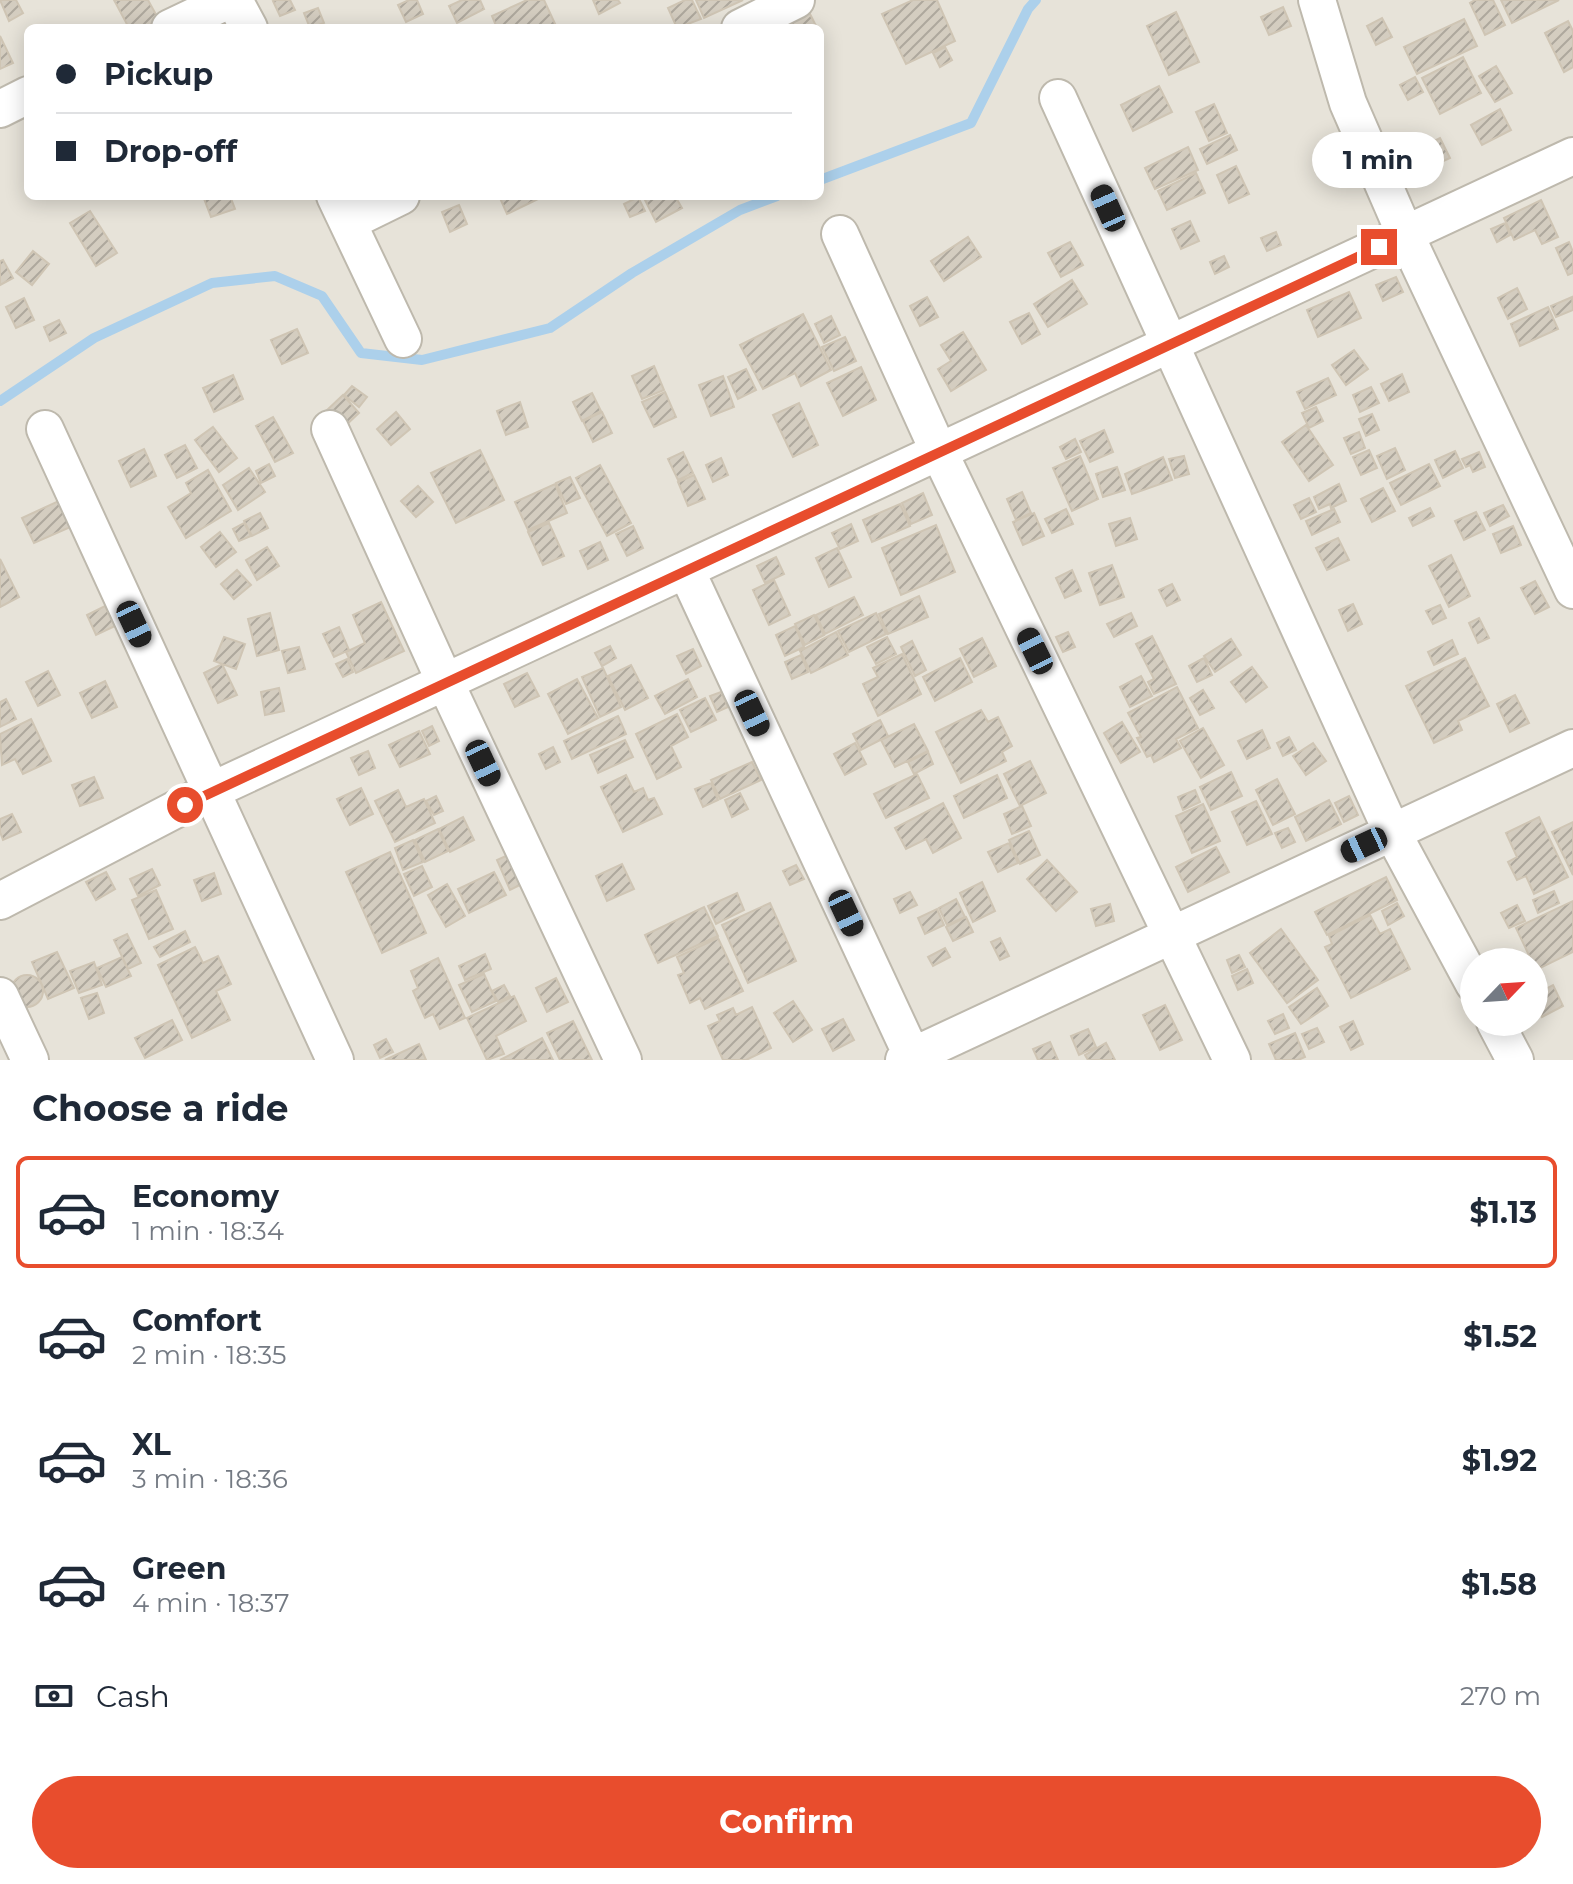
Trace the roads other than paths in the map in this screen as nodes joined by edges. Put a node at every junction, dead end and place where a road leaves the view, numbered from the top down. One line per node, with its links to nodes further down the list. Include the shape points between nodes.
1 (232, 0): 4 (street); 5 (street)
2 (796, 0): 6 (street)
3 (1317, 0): 14 (street, via 1348,103)
4 (179, 24)
5 (247, 24)
6 (748, 24)
7 (24, 97): 9 (street)
8 (1058, 98): 16 (street)
9 (0, 109)
10 (1573, 156): 14 (street)
11 (383, 200): 12 (street)
12 (341, 209): 15 (street)
13 (840, 234): 19 (street)
14 (1405, 234): 16 (street); 21 (street)
15 (403, 339)
16 (1169, 344): 19 (street); 25 (street)
17 (45, 429): 24 (street)
18 (330, 429): 22 (street)
19 (939, 452): 20 (street); 27 (street)
20 (686, 570): 22 (street); 31 (street)
21 (1573, 590)
22 (445, 682): 24 (street); 34 (street)
23 (1573, 748): 25 (street)
24 (211, 791): 26 (street); 33 (street)
25 (1392, 832): 27 (street); 28 (street)
26 (0, 901)
27 (1171, 936): 31 (street); 35 (street)
28 (1460, 958)
29 (0, 996): 32 (street)
30 (1502, 1036): 36 (street)
31 (910, 1059)
32 (30, 1060)
33 (335, 1060)
34 (623, 1060)
35 (1232, 1060)
36 (1515, 1060)

